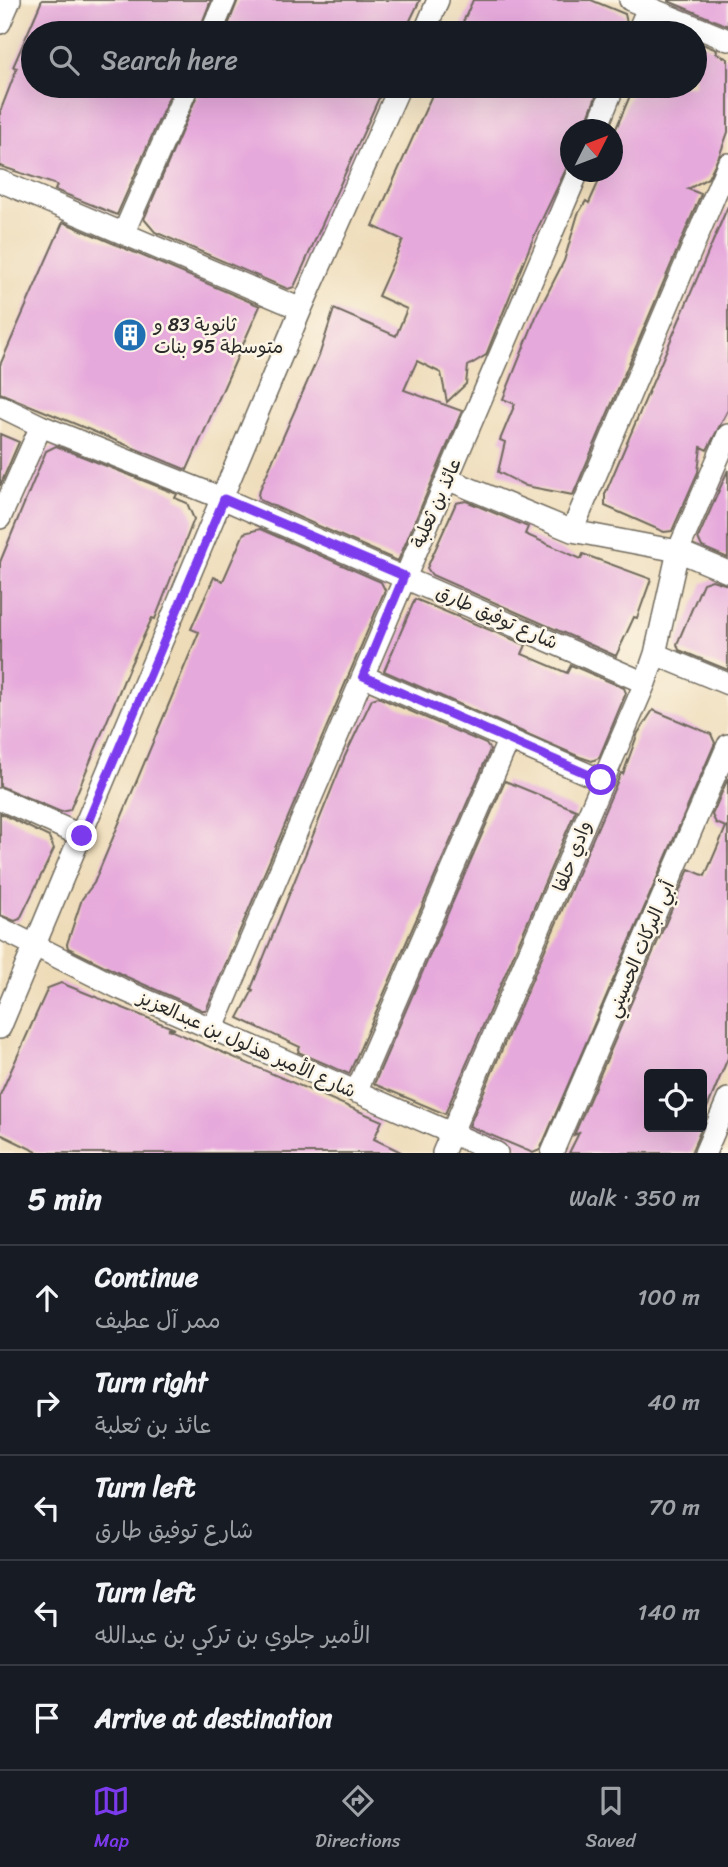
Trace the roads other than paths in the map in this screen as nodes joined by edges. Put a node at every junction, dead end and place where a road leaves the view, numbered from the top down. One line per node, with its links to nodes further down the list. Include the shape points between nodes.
1 (10, 0): 8 (street)
2 (225, 0): 5 (street)
3 (438, 0): 6 (street)
4 (639, 4): 7 (street)
5 (216, 21)
6 (429, 21)
7 (681, 21)
8 (0, 23)
9 (707, 32): 10 (street)
10 (728, 40)
11 (183, 98): 18 (street)
12 (395, 98): 19 (street)
13 (609, 98): 14 (street)
14 (600, 119)
15 (728, 164): 26 (street)
16 (0, 181): 18 (street)
17 (574, 182): 23 (street, عائذ بن ثعلبة)
18 (124, 232): 19 (street)
19 (301, 309): 24 (street)
20 (0, 406): 21 (street, شارع توفيق طارق)
21 (41, 426): 24 (street, شارع توفيق طارق); 25 (street)
22 (727, 442): 27 (street, وادي حلفا)
23 (447, 479): 26 (street); 29 (street, عائذ بن ثعلبة)
24 (224, 499): 29 (street, شارع توفيق طارق); 38 (street)
25 (0, 518)
26 (572, 531): 27 (street)
27 (678, 551): 28 (street); 30 (street, وادي حلفا)
28 (728, 572)
29 (404, 576): 31 (street, عائذ بن ثعلبة); 32 (street, شارع توفيق طارق)
30 (655, 654): 32 (street, وادي حلفا); 33 (street)
31 (363, 676): 34 (street); 42 (street, عائذ بن ثعلبة)
32 (645, 683): 36 (street, وادي حلفا)
33 (728, 684)
34 (509, 739): 36 (street); 43 (street)
35 (728, 745): 47 (street, أبي البركات الحسيني)
36 (601, 780): 45 (street, وادي حلفا, via 557,894)
37 (0, 799): 38 (street)
38 (82, 836): 40 (street)
39 (0, 928): 40 (street, شارع الأمير هذلول بن عبدالعزيز)
40 (35, 944): 41 (street); 42 (street, شارع الأمير هذلول بن عبدالعزيز, via 121,989)
41 (0, 1028)
42 (214, 1028): 43 (street, شارع الأمير هذلول بن عبدالعزيز)
43 (356, 1092): 45 (street, شارع الأمير هذلول بن عبدالعزيز)
44 (728, 1098): 48 (street)
45 (447, 1143): 46 (street, شارع الأمير هذلول بن عبدالعزيز)
46 (497, 1153)
47 (552, 1153)
48 (705, 1153)

